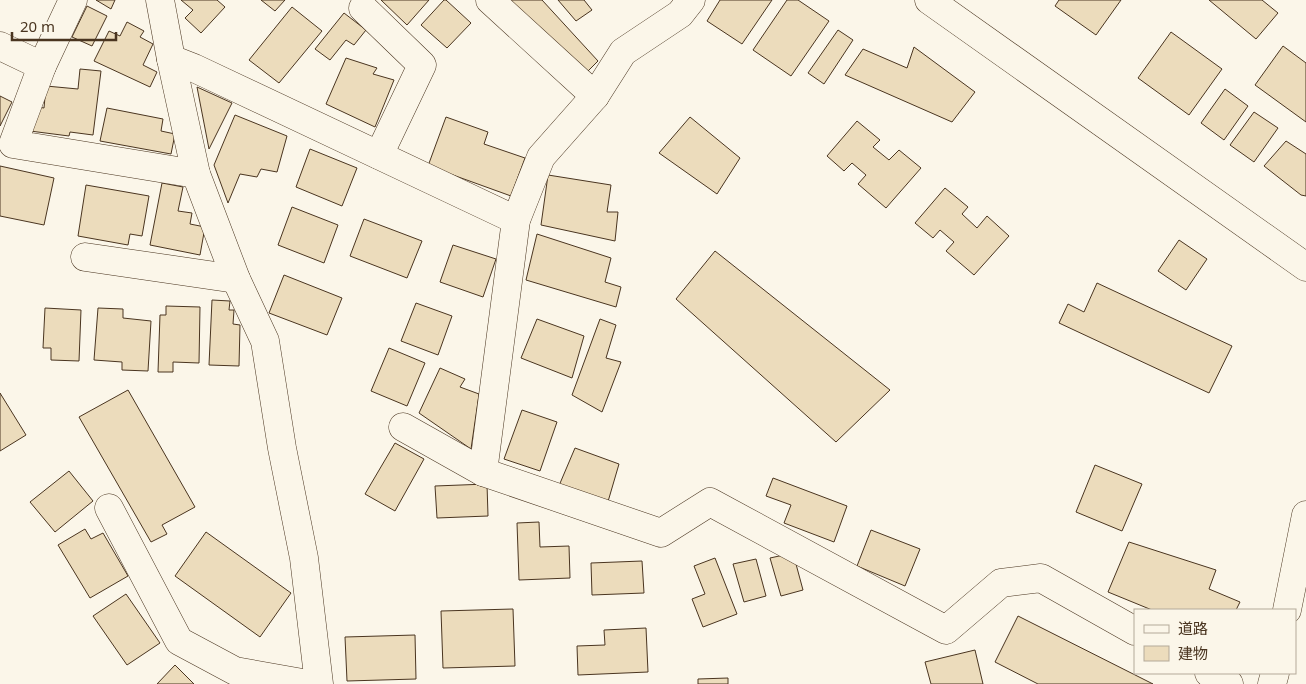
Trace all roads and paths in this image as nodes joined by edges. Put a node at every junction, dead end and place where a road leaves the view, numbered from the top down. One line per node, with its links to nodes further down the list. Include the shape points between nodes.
1 (73, 0): 9 (street)
2 (160, 0): 8 (street)
3 (490, 0): 10 (street)
4 (691, 0): 10 (street, via 680,14 623,52)
5 (930, 0): 15 (street)
6 (363, 8): 11 (street, via 422,65)
7 (0, 46): 9 (street)
8 (171, 59): 11 (street); 12 (street)
9 (42, 66): 12 (street, via 13,144)
10 (595, 96): 13 (street, via 541,157)
11 (379, 155): 13 (street)
12 (196, 174): 16 (street)
13 (516, 220): 18 (street)
14 (85, 257): 16 (street)
15 (1306, 268)
16 (236, 279): 25 (street, via 265,341 304,558)
17 (404, 427): 18 (street)
18 (483, 472): 22 (street, via 661,533 710,502 946,630 1001,583 1041,578)
19 (109, 508): 24 (street, via 178,641 235,671)
20 (1306, 515): 21 (street)
21 (1287, 609)
22 (1134, 630)
23 (1211, 674): 26 (street)
24 (308, 684)
25 (319, 684)
26 (1229, 684)

